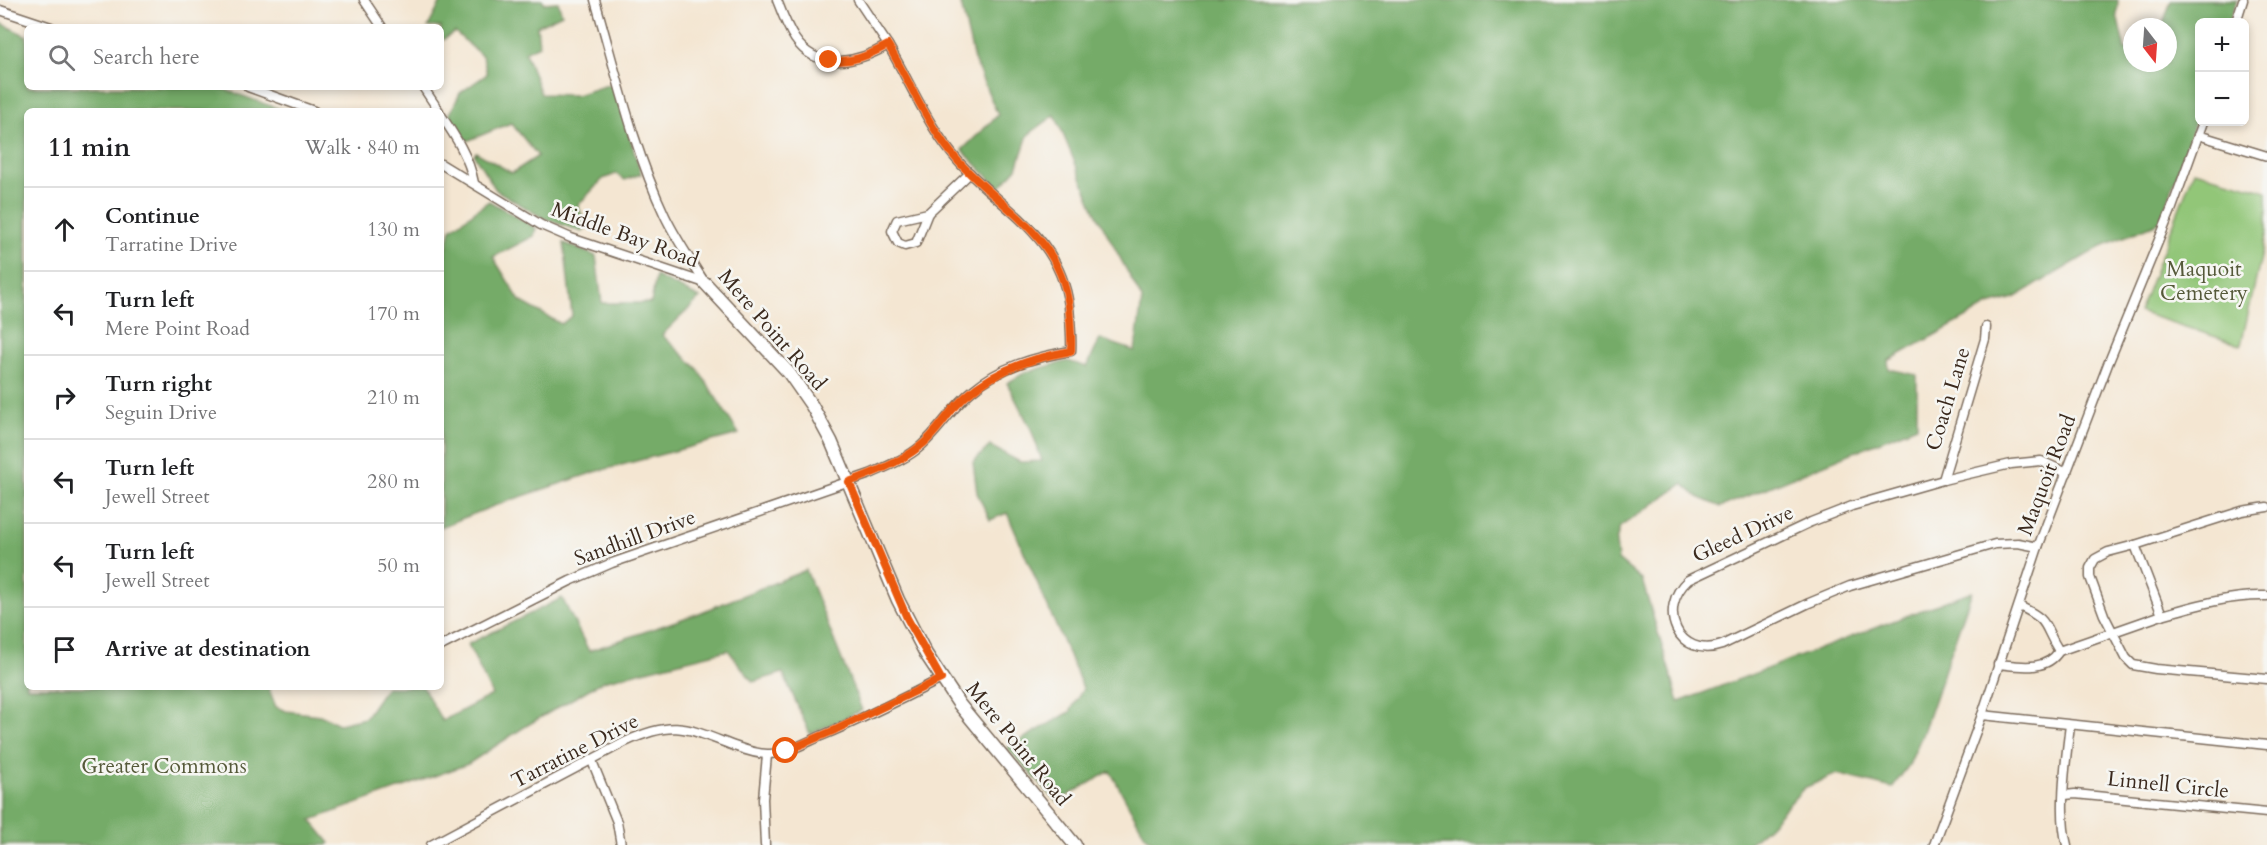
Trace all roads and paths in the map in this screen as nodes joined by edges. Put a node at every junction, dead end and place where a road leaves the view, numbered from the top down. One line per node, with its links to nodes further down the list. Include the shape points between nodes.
1 (364, 0): 9 (street)
2 (595, 0): 23 (street, Mere Point Road, via 657,198)
3 (777, 0): 10 (street, via 794,38 821,58 851,61)
4 (858, 0): 10 (street)
5 (2243, 0): 7 (street)
6 (0, 10): 8 (street)
7 (2237, 18)
8 (42, 24)
9 (380, 24)
10 (888, 45): 20 (street, via 929,121)
11 (256, 90): 13 (street)
12 (425, 90): 14 (street)
13 (306, 108)
14 (437, 108)
15 (444, 119): 21 (street, via 459,142)
16 (2201, 126): 17 (street, Maquoit Road)
17 (2198, 135): 18 (street); 25 (street, Maquoit Road)
18 (2267, 156)
19 (444, 166): 21 (street, Middle Bay Road)
20 (970, 173): 22 (street); 27 (street, Sandhill Drive, via 1027,225 1052,255 1067,292 1071,351 1028,361 987,380 963,398 909,455)
21 (474, 183): 23 (street, Middle Bay Road, via 541,225)
22 (928, 213): 22 (street, via 916,243 898,243 892,231 897,220)
23 (705, 283): 27 (street, Mere Point Road, via 801,389 822,423)
24 (1986, 327): 26 (street, Coach Lane)
25 (2067, 473): 26 (street, Gleed Drive, via 2041,462 2026,462); 30 (street, Maquoit Road)
26 (1943, 480): 30 (street, Gleed Drive, via 1838,510 1701,573 1683,585 1674,599 1676,627 1693,646 1715,648 1850,586 1995,544)
27 (849, 482): 35 (street, Sandhill Drive, via 612,563); 38 (street, Mere Point Road, via 907,618)
28 (2267, 507): 29 (street, via 2242,511)
29 (2135, 545): 33 (street); 34 (street, via 2108,552 2095,559 2090,568 2093,587)
30 (2038, 547): 32 (street, Maquoit Road)
31 (2267, 596): 33 (street, via 2226,598)
32 (2019, 606): 36 (street, via 2044,621); 37 (street, Maquoit Road)
33 (2162, 615): 34 (street)
34 (2113, 633): 36 (street); 39 (street, via 2126,658 2140,667)
35 (444, 644)
36 (2059, 651): 37 (street, via 2051,661 2037,666)
37 (1998, 664): 40 (street, Maquoit Road)
38 (941, 679): 43 (street, Tarratine Drive, via 835,730); 50 (street, Mere Point Road)
39 (2267, 679)
40 (1982, 715): 41 (street); 51 (street, Maquoit Road)
41 (2070, 725): 42 (street); 45 (street)
42 (2267, 745)
43 (767, 755): 44 (street, Tarratine Drive, via 743,750 697,731 667,728 639,736); 49 (street)
44 (592, 761): 47 (street, Tarratine Drive); 48 (street, via 617,822)
45 (2065, 795): 46 (street, Linnell Circle); 52 (street)
46 (2267, 813)
47 (431, 845)
48 (621, 845)
49 (765, 845)
50 (1075, 845)
51 (1934, 845)
52 (2067, 845)

